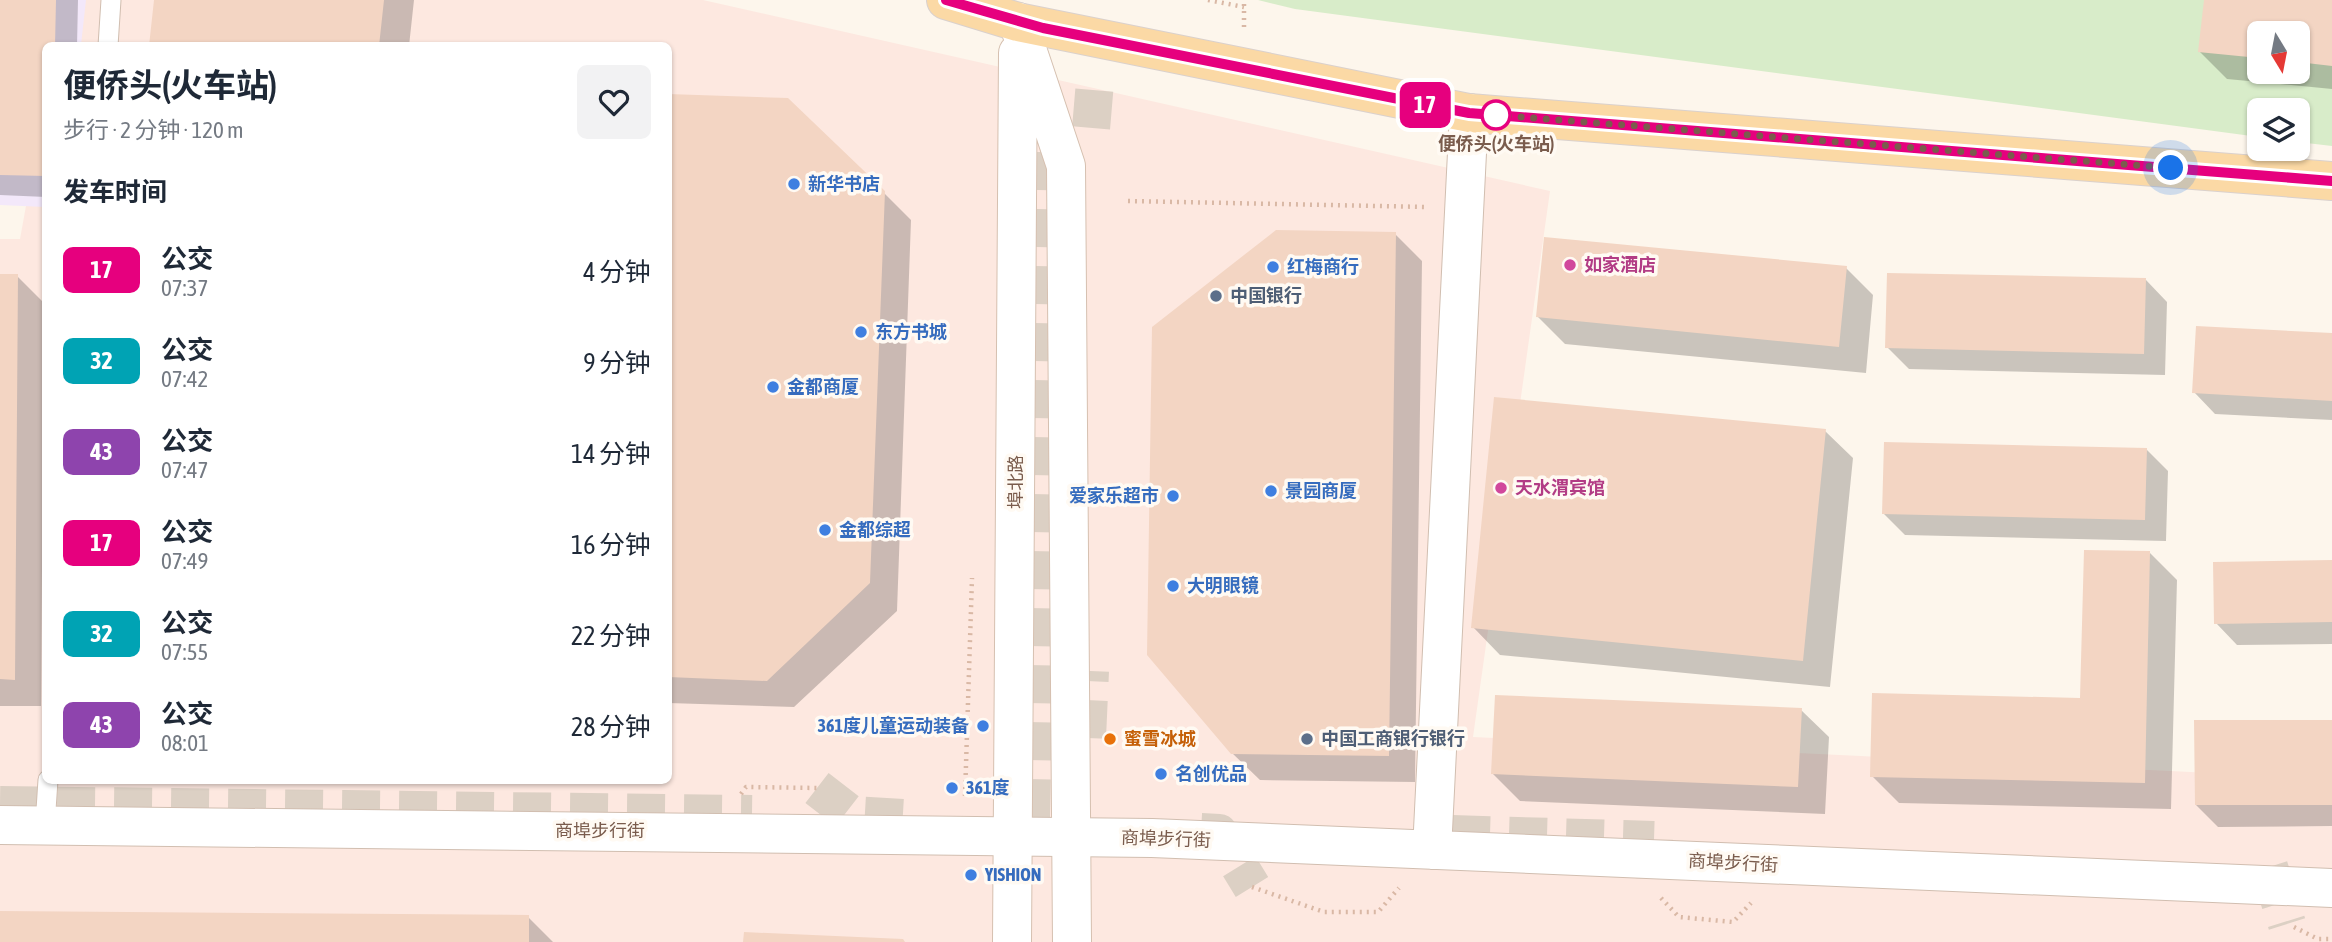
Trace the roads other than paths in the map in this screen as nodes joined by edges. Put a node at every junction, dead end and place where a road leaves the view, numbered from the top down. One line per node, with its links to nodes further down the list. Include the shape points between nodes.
1 (111, 0): 4 (lane)
2 (946, 0): 3 (main road)
3 (1018, 11): 5 (main road); 10 (street, 埠北路); 11 (street, via 1066,166)
4 (108, 42)
5 (1469, 113): 6 (main road); 12 (street)
6 (2332, 181)
7 (48, 784): 9 (lane)
8 (0, 825): 9 (street, 商埠步行街)
9 (45, 825): 10 (street, 商埠步行街)
10 (1011, 836): 11 (street, 商埠步行街); 14 (street, 埠北路)
11 (1071, 837): 12 (street, 商埠步行街); 15 (street)
12 (1432, 850): 13 (street, 商埠步行街)
13 (2332, 888)
14 (1012, 942)
15 (1072, 942)

